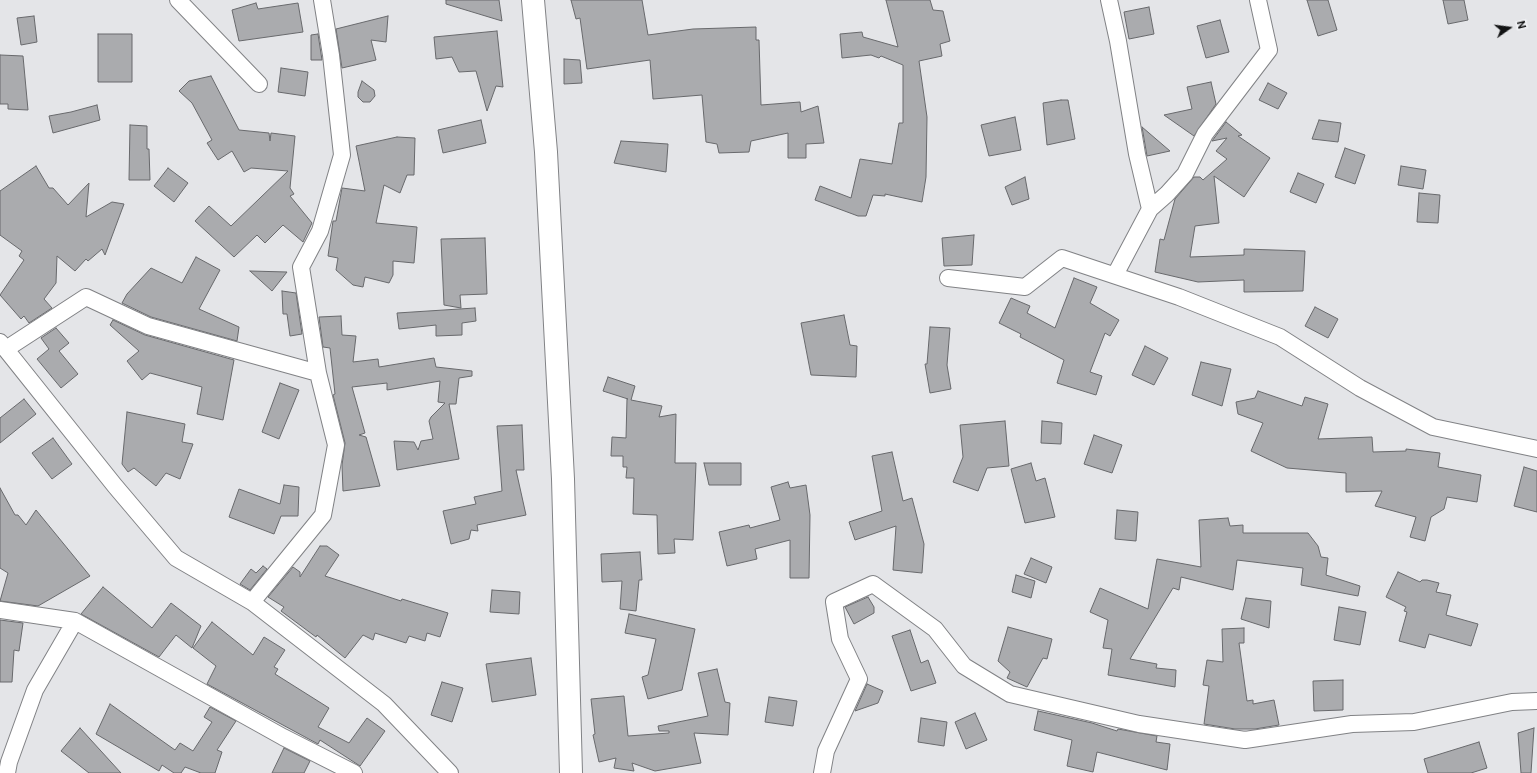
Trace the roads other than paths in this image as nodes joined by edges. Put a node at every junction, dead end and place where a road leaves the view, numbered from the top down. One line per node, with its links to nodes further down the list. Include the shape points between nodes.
1 (178, 0): 6 (street)
2 (322, 0): 11 (street, via 342,155 320,231 301,267)
3 (533, 0): 20 (street, via 546,152 563,479)
4 (1109, 0): 7 (street, via 1137,154)
5 (1258, 0): 7 (street, via 1269,50 1205,134 1185,174)
6 (259, 84)
7 (1150, 209): 8 (street)
8 (1115, 276): 9 (street, via 1062,258 1025,287); 12 (street, via 1179,297 1280,337 1360,388 1433,427)
9 (948, 278)
10 (3, 346): 11 (street, via 86,297 148,326); 13 (street, via 176,558)
11 (318, 373): 13 (street, via 336,445 323,514)
12 (1537, 448)
13 (252, 602): 19 (street, via 384,704)
14 (0, 610): 15 (street)
15 (75, 621): 17 (street, via 35,690); 18 (street, via 283,737)
16 (1537, 701): 21 (street, via 1512,702 1414,722 1352,724 1245,740 1139,724 1010,694 964,666 935,629 873,584 834,602 840,638 859,679 826,751)
17 (7, 773)
18 (354, 773)
19 (450, 773)
20 (571, 773)
21 (822, 773)

